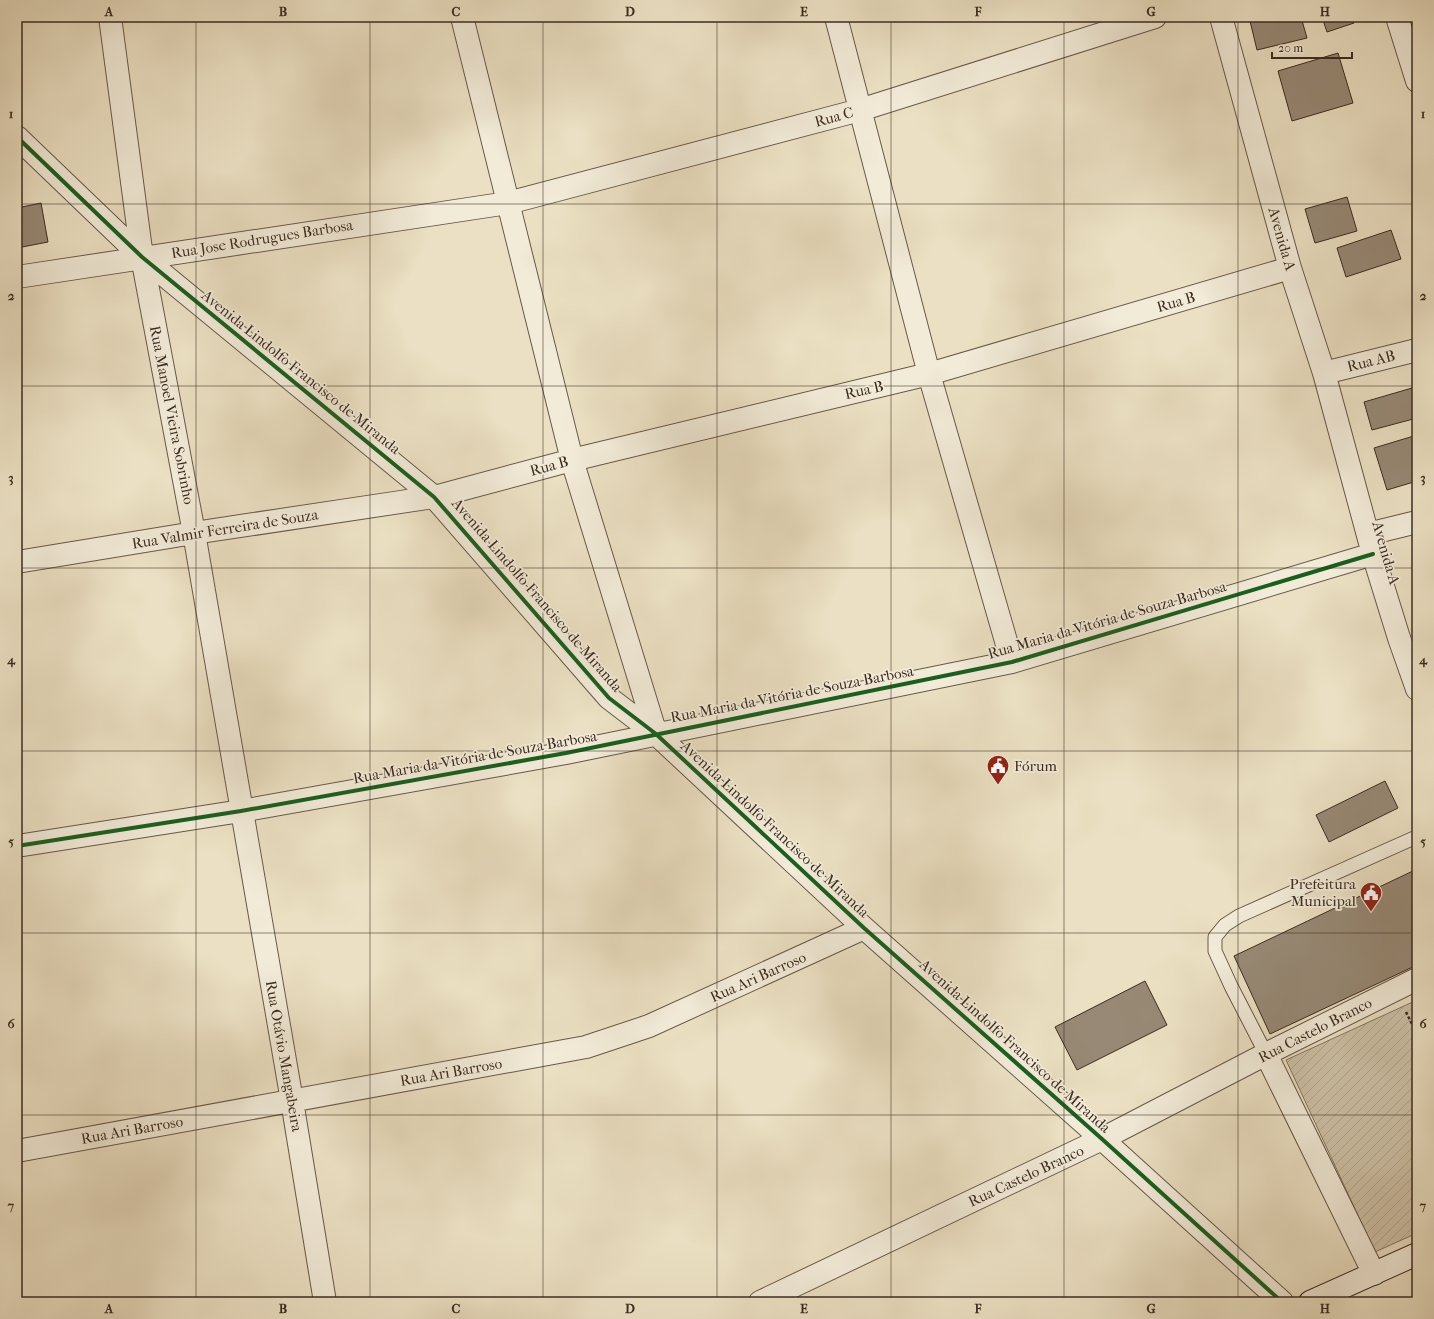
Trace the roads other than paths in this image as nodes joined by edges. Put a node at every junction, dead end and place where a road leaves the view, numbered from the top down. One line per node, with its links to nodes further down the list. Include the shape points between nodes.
1 (110, 17): 11 (street, Rua Manoel Vieira Sobrinho)
2 (462, 17): 10 (street)
3 (836, 17): 8 (street)
4 (1155, 17): 8 (street, Rua C)
5 (1221, 17): 12 (street, Avenida A)
6 (1397, 17): 7 (street)
7 (1417, 81)
8 (860, 110): 10 (street, Rua C); 16 (street)
9 (17, 137): 11 (street, Avenida Lindolfo Francisco de Miranda)
10 (508, 203): 11 (street, Rua Jose Rodrugues Barbosa); 17 (street)
11 (142, 258): 13 (street, Rua Jose Rodrugues Barbosa); 18 (street, Avenida Lindolfo Francisco de Miranda); 20 (street, Rua Manoel Vieira Sobrinho)
12 (1290, 268): 15 (street, Avenida A); 16 (street, Rua B)
13 (17, 277)
14 (1417, 350): 15 (street, Rua AB)
15 (1324, 373): 21 (street, Avenida A)
16 (929, 374): 17 (street, Rua B); 23 (street)
17 (572, 460): 18 (street, Rua B); 25 (street)
18 (434, 497): 20 (street, Rua Valmir Ferreira de Souza); 25 (street, Avenida Lindolfo Francisco de Miranda, via 609,698)
19 (1417, 522): 21 (street, Rua Maria da Vitória de Souza Barbosa)
20 (194, 533): 22 (street, Rua Valmir Ferreira de Souza); 26 (street, Rua Manoel Vieira Sobrinho)
21 (1370, 544): 23 (street, Rua Maria da Vitória de Souza Barbosa); 24 (street, Avenida A, via 1398,638)
22 (17, 562)
23 (1012, 662): 25 (street, Rua Maria da Vitória de Souza Barbosa)
24 (1417, 689)
25 (656, 734): 26 (street, Rua Maria da Vitória de Souza Barbosa, via 566,753); 29 (street, Avenida Lindolfo Francisco de Miranda)
26 (241, 811): 28 (street, Rua Maria da Vitória de Souza Barbosa); 32 (street, Rua Otávio Mangabeira)
27 (1414, 838): 31 (lane, via 1239,916 1225,925 1215,937 1215,951)
28 (17, 846)
29 (864, 928): 32 (street, Rua Ari Barroso, via 649,1026 586,1047); 33 (street, Avenida Lindolfo Francisco de Miranda)
30 (1417, 979): 31 (street, Rua Castelo Branco)
31 (1266, 1054): 33 (street, Rua Castelo Branco); 36 (street)
32 (292, 1101): 34 (street, Rua Ari Barroso); 37 (street, Rua Otávio Mangabeira)
33 (1102, 1139): 38 (street, Rua Castelo Branco); 39 (street, Avenida Lindolfo Francisco de Miranda)
34 (17, 1151)
35 (1417, 1254): 36 (street)
36 (1374, 1274): 40 (street)
37 (325, 1302)
38 (760, 1302)
39 (1282, 1302)
40 (1310, 1302)

